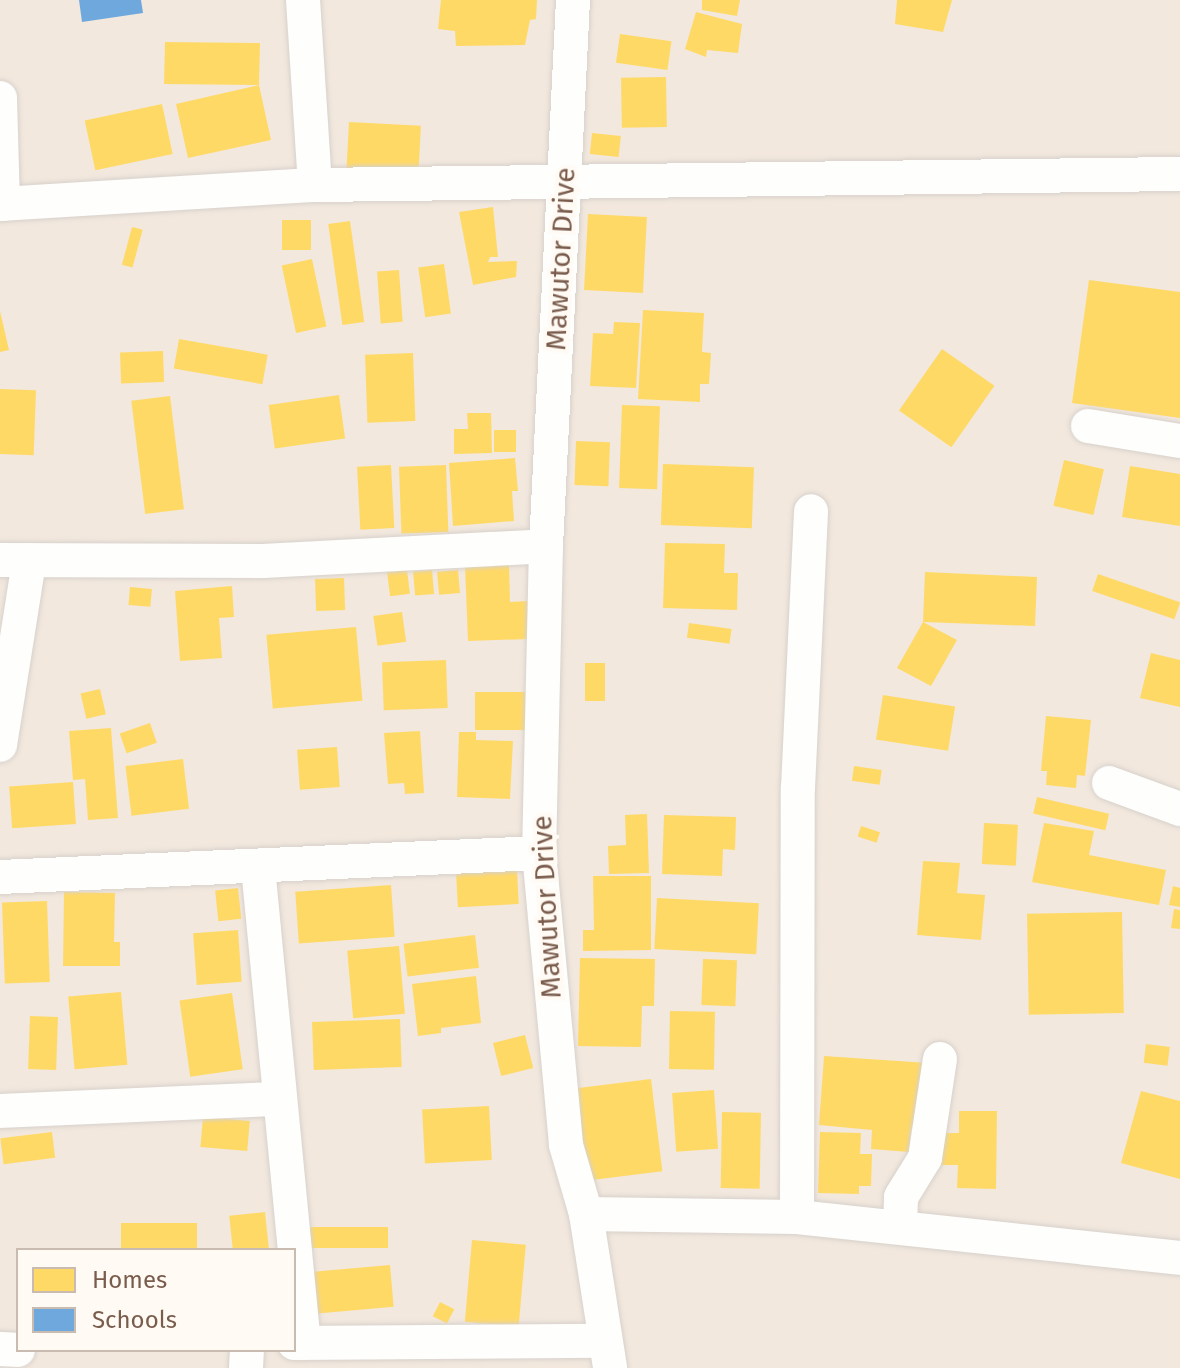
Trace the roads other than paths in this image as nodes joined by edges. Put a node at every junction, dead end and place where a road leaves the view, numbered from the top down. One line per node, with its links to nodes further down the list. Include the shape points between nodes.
1 (303, 0): 6 (street)
2 (573, 0): 5 (street, Mawutor Drive)
3 (0, 98): 7 (street)
4 (1180, 174): 5 (street)
5 (565, 181): 6 (street); 11 (street, Mawutor Drive)
6 (315, 185): 7 (street)
7 (2, 204)
8 (1088, 426): 9 (street)
9 (1180, 441)
10 (811, 511): 23 (street, via 798,788)
11 (546, 546): 12 (street, via 263,561); 16 (street, Mawutor Drive)
12 (15, 560): 13 (street)
13 (0, 745)
14 (1109, 783): 15 (street)
15 (1180, 809)
16 (539, 853): 17 (street); 22 (street, Mawutor Drive, via 566,1145)
17 (258, 867): 18 (street); 20 (street)
18 (0, 877)
19 (940, 1059): 24 (street, via 928,1147 901,1197)
20 (280, 1099): 21 (street); 25 (street)
21 (0, 1111)
22 (586, 1214): 23 (street); 29 (street, Mawutor Drive)
23 (797, 1217): 24 (street)
24 (900, 1227): 26 (street)
25 (292, 1248)
26 (1180, 1258)
27 (296, 1304): 28 (street)
28 (299, 1343): 29 (street)
29 (608, 1354)

